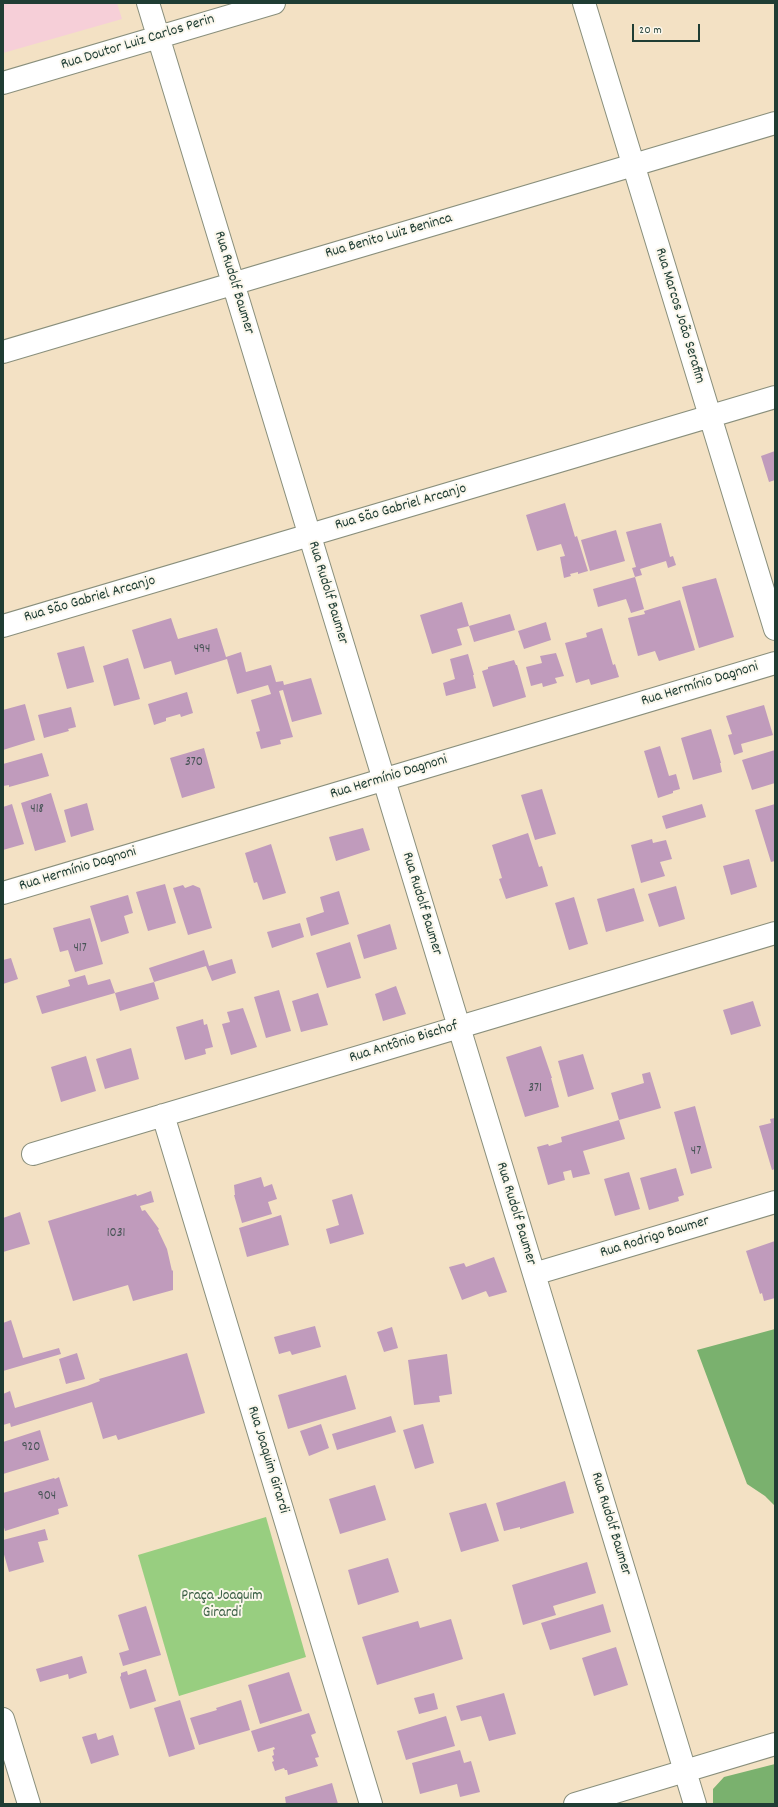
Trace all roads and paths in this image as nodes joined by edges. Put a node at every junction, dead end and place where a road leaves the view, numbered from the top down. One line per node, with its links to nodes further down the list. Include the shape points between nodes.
1 (148, 3): 4 (street, Rua Rudolf Baumer)
2 (274, 3): 4 (street, Rua Doutor Luiz Carlos Perin)
3 (584, 3): 7 (street, Rua Marcos João Serafim)
4 (158, 37): 5 (street, Rua Doutor Luiz Carlos Perin); 8 (street, Rua Rudolf Baumer)
5 (3, 83)
6 (775, 123): 7 (street, Rua Benito Luiz Beninca)
7 (633, 165): 8 (street, Rua Benito Luiz Beninca); 11 (street, Rua Marcos João Serafim)
8 (233, 283): 9 (street, Rua Benito Luiz Beninca); 12 (street, Rua Rudolf Baumer)
9 (3, 352)
10 (775, 397): 11 (street, Rua São Gabriel Arcanjo)
11 (709, 417): 12 (street, Rua São Gabriel Arcanjo); 14 (street, Rua Marcos João Serafim)
12 (309, 535): 13 (street, Rua São Gabriel Arcanjo); 16 (street, Rua Rudolf Baumer)
13 (3, 626)
14 (775, 629)
15 (775, 663): 16 (street, Rua Hermínio Dagnoni)
16 (384, 780): 17 (street, Rua Hermínio Dagnoni); 19 (street, Rua Rudolf Baumer)
17 (3, 893)
18 (775, 933): 19 (street, Rua Antônio Bischof)
19 (459, 1027): 20 (street, Rua Antônio Bischof); 23 (street, Rua Rudolf Baumer)
20 (163, 1115): 21 (street, Rua Antônio Bischof); 28 (street, Rua Joaquim Girardi)
21 (34, 1154)
22 (775, 1202): 23 (street, Rua Rodrigo Baumer)
23 (534, 1274): 26 (street, Rua Rudolf Baumer)
24 (3, 1719): 27 (street)
25 (775, 1744): 26 (street)
26 (685, 1771): 29 (street); 30 (street, Rua Rudolf Baumer)
27 (29, 1804)
28 (371, 1804)
29 (575, 1804)
30 (695, 1804)

